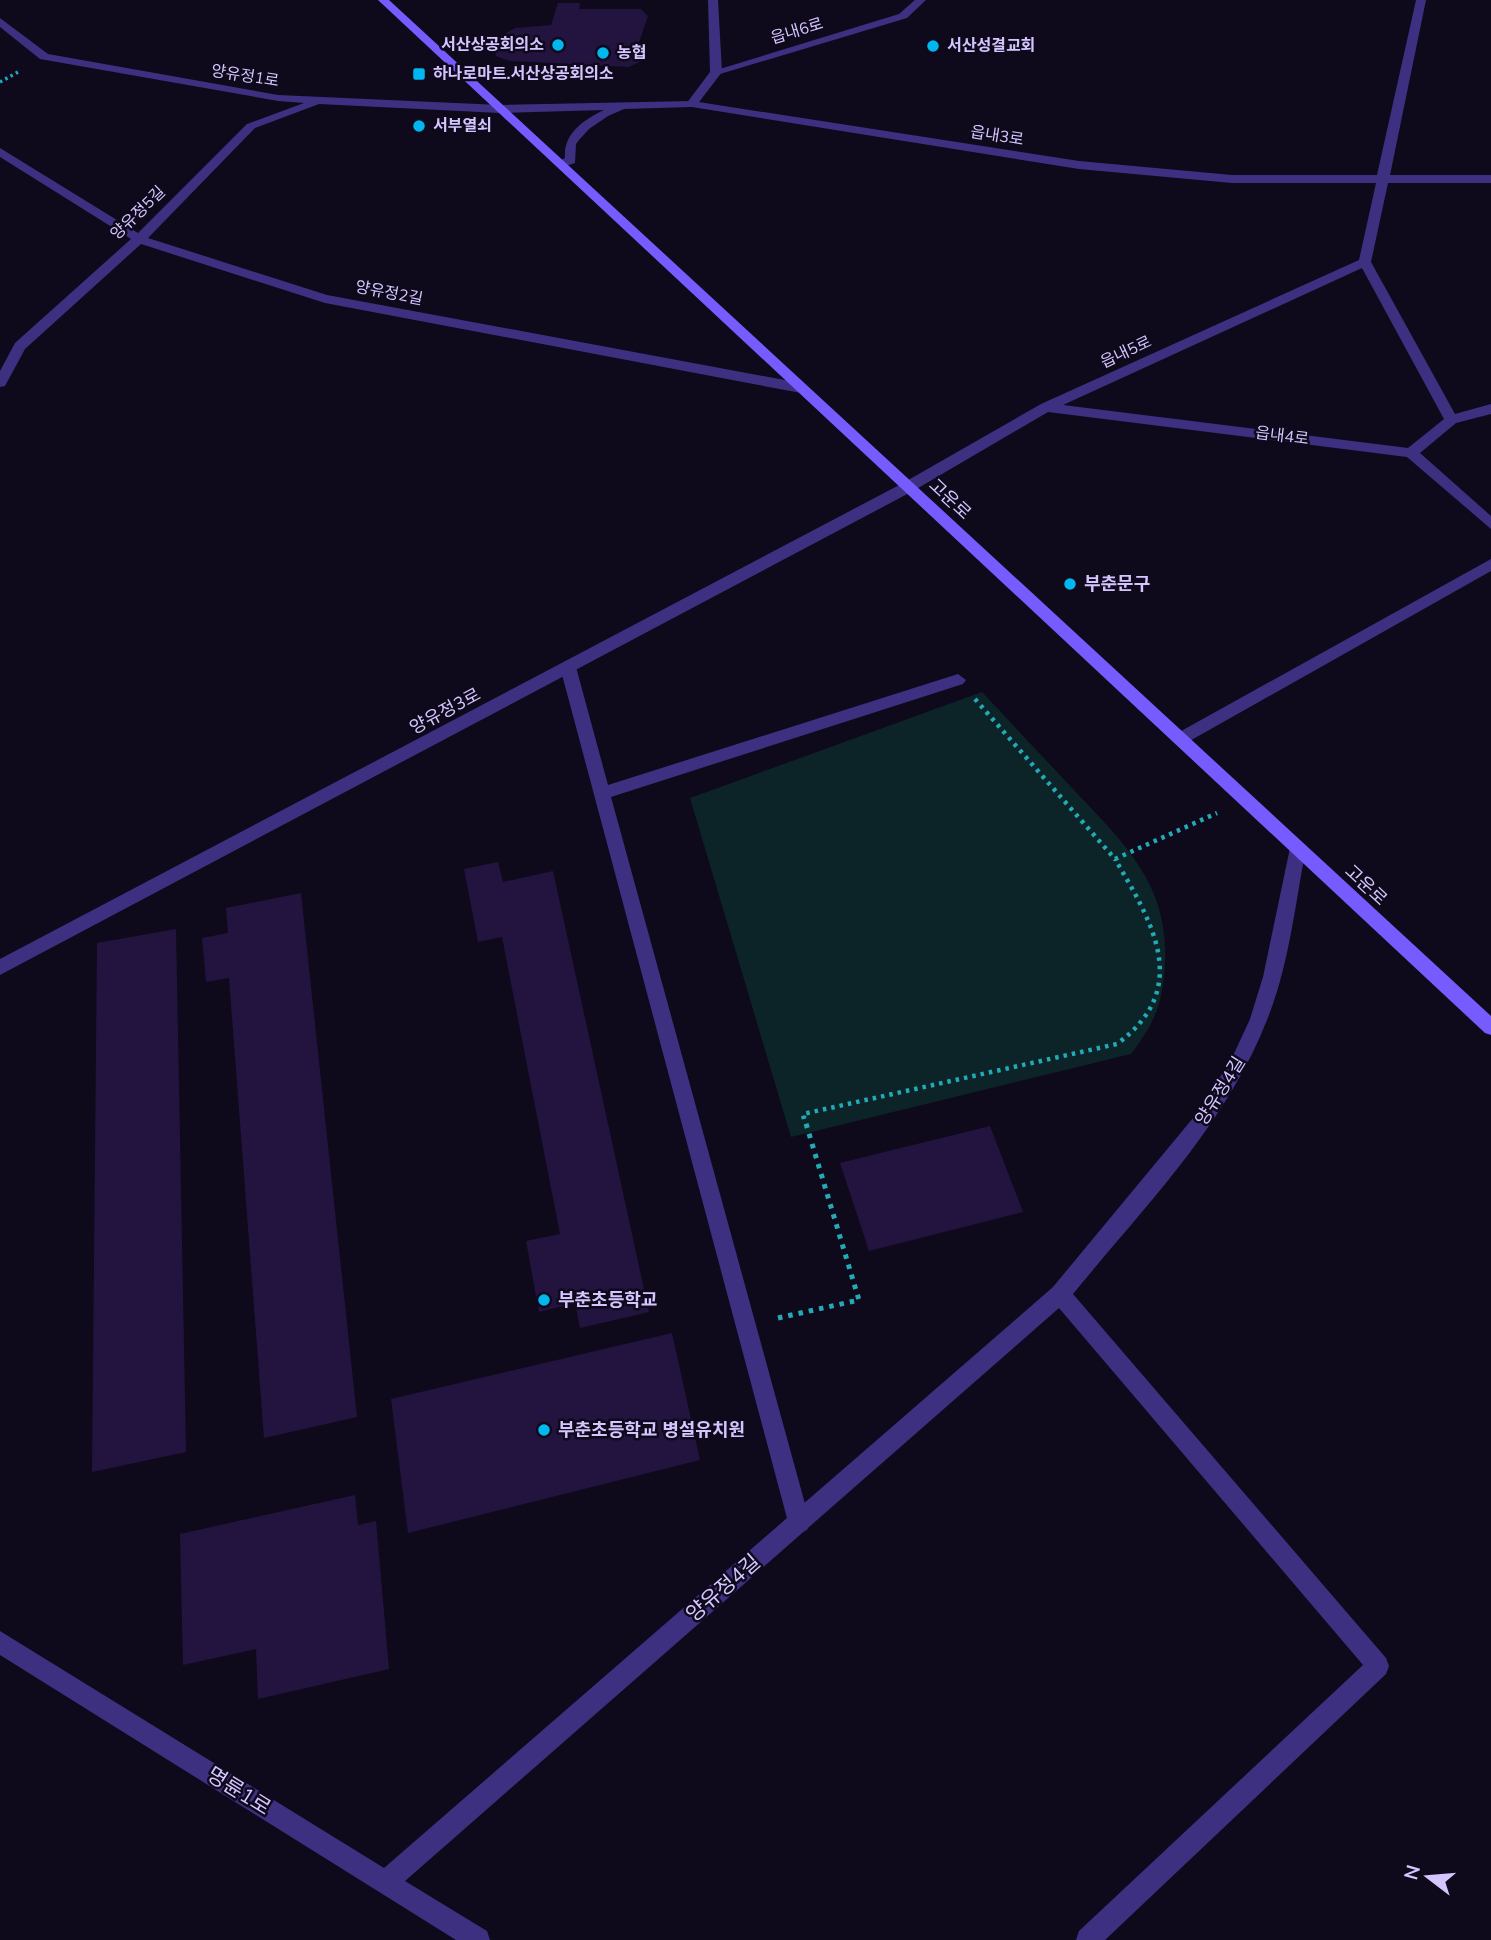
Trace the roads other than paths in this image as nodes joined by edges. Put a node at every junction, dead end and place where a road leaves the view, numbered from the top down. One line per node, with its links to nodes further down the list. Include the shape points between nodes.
1 (383, 0): 10 (street, 고운로)
2 (713, 0): 6 (street)
3 (922, 0): 6 (street, 읍내6로, via 903,16)
4 (1421, 0): 14 (street)
5 (0, 21): 7 (street, 양유정1로, via 44,57 278,98)
6 (716, 72): 9 (street)
7 (324, 99): 10 (street, 양유정1로); 15 (street, 양유정5길, via 251,126)
8 (642, 103): 9 (street, 읍내3로); 10 (street, 읍내3로); 12 (street, via 605,113 587,124 570,144 571,159)
9 (692, 104): 14 (street, 읍내3로, via 1079,165 1232,179)
10 (500, 109): 12 (street, 고운로)
11 (0, 152): 15 (street, 양유정2길)
12 (560, 164): 20 (street, 고운로)
13 (1491, 179): 14 (street, 읍내3로)
14 (1384, 181): 16 (street)
15 (139, 239): 18 (street, 양유정5길); 20 (street, 양유정2길, via 325,299)
16 (1365, 262): 21 (street, 읍내5로); 23 (street)
17 (0, 346): 18 (street)
18 (20, 346): 19 (street, 양유정5길)
19 (0, 383)
20 (801, 388): 25 (street, 고운로)
21 (1046, 407): 24 (street, 읍내4로); 25 (street, 읍내5로)
22 (1491, 409): 23 (street)
23 (1451, 420): 24 (street)
24 (1411, 453): 26 (street)
25 (908, 487): 28 (street, 양유정3로); 30 (street, 고운로)
26 (1491, 524)
27 (1491, 564): 30 (street)
28 (568, 667): 31 (street); 33 (street, 양유정3로)
29 (958, 680): 31 (street)
30 (1180, 739): 32 (street, 고운로)
31 (602, 793): 36 (street)
32 (1298, 848): 34 (street, 고운로); 35 (street, 양유정4길, via 1272,977 1239,1063 1205,1118)
33 (0, 968)
34 (1491, 1027)
35 (1060, 1294): 36 (street, 양유정4길); 40 (street, via 1378,1666)
36 (799, 1522): 38 (street, 양유정4길)
37 (0, 1642): 38 (street, 명륜1로)
38 (386, 1882): 39 (street, 명륜1로)
39 (478, 1940)
40 (1088, 1940)

